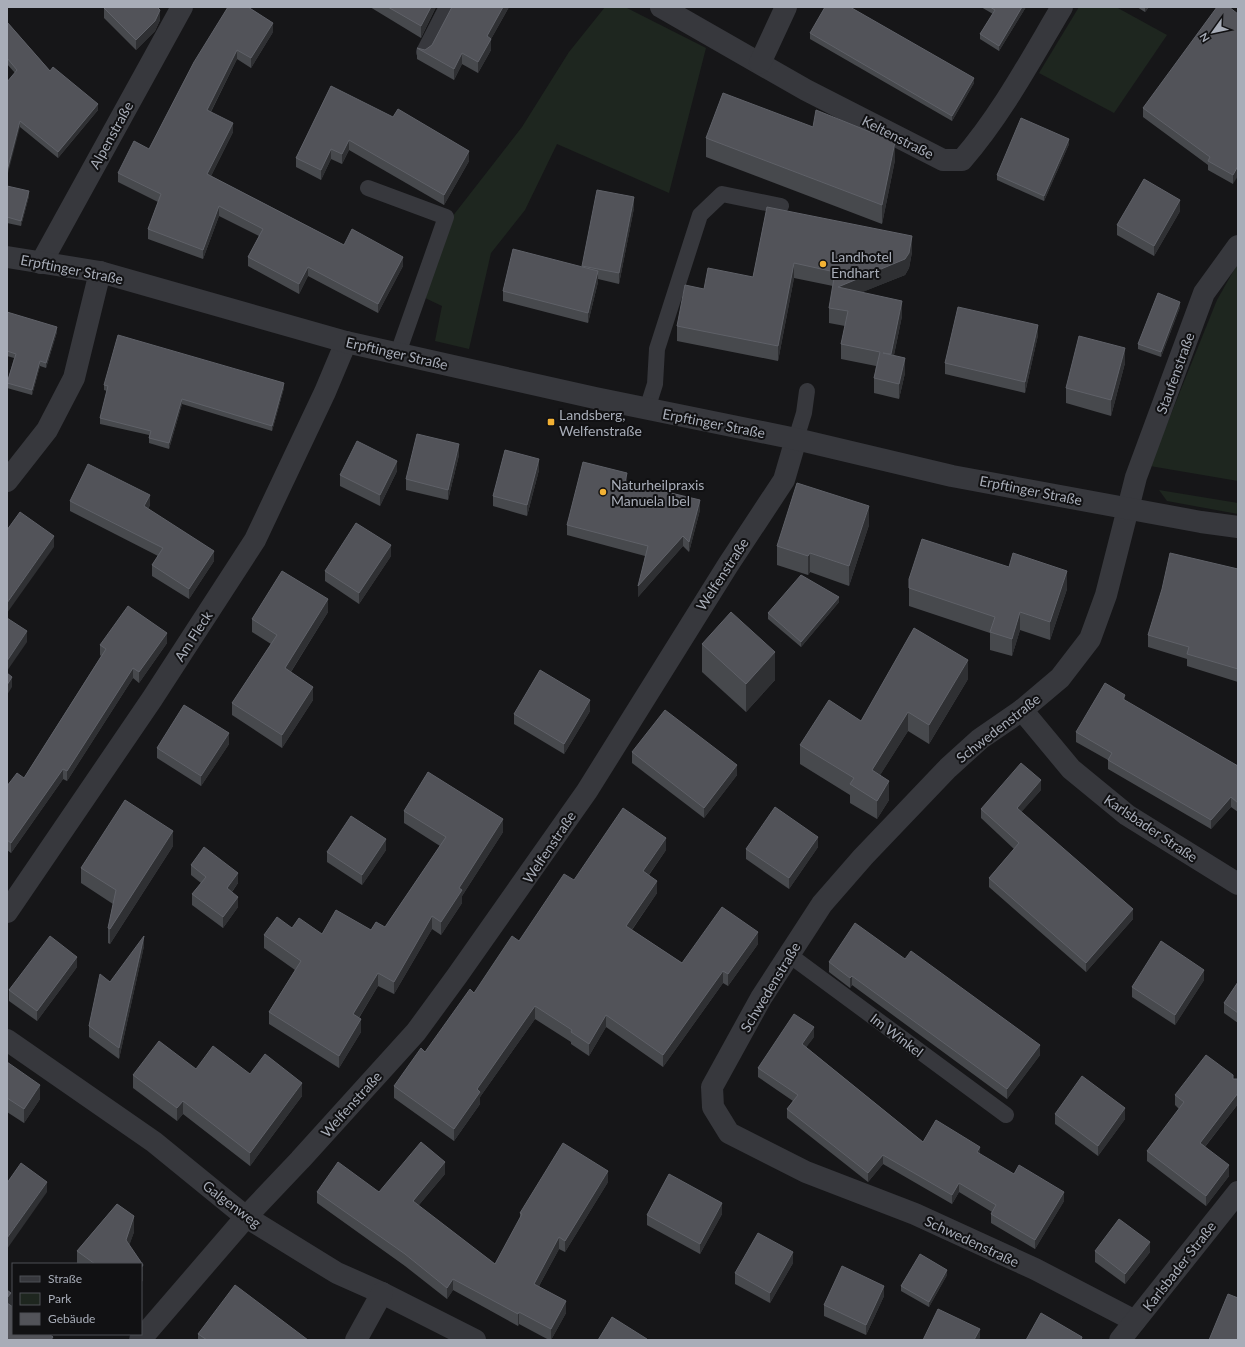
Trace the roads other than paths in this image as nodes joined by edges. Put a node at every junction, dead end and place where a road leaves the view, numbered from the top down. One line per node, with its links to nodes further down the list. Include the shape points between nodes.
1 (182, 7): 12 (street, Alpenstraße)
2 (447, 7): 6 (lane)
3 (661, 7): 7 (street, Keltenstraße)
4 (786, 7): 7 (street)
5 (1062, 7): 7 (street, Keltenstraße, via 1021,76 976,144 962,160 943,160 806,90)
6 (424, 52)
7 (760, 63)
8 (368, 188): 15 (lane, via 446,217)
9 (781, 206): 17 (lane, via 722,194 700,214 657,349 655,384)
10 (1238, 246): 20 (street, Staufenstraße, via 1204,293)
11 (7, 257): 12 (street, Erpftinger Straße)
12 (41, 262): 13 (street, Erpftinger Straße)
13 (100, 272): 14 (street, Erpftinger Straße); 19 (street, via 74,378 47,430)
14 (346, 342): 15 (street, Erpftinger Straße); 24 (street, Am Fleck, via 255,540 152,699)
15 (398, 353): 17 (street, Erpftinger Straße)
16 (807, 391): 18 (lane)
17 (647, 409): 18 (street, Erpftinger Straße)
18 (796, 439): 20 (street, Erpftinger Straße, via 952,476); 29 (street, Welfenstraße, via 784,480 587,791 522,886 416,1032)
19 (7, 481)
20 (1127, 508): 21 (street, Erpftinger Straße); 22 (street, Schwedenstraße, via 1106,595 1090,639 1060,678)
21 (1238, 527)
22 (1022, 710): 23 (street, Karlsbader Straße, via 1071,770 1127,815); 25 (street, Schwedenstraße, via 980,739 920,796 822,904)
23 (1238, 884)
24 (7, 912)
25 (788, 954): 27 (lane, Im Winkel); 31 (street, Schwedenstraße, via 712,1087 713,1107 729,1132 806,1172 915,1214 1035,1269)
26 (7, 1040): 29 (street, Galgenweg, via 154,1142)
27 (1006, 1115)
28 (1238, 1192): 31 (street, Karlsbader Straße)
29 (246, 1217): 30 (street, Galgenweg, via 337,1273); 32 (street, Welfenstraße)
30 (382, 1293): 33 (street); 34 (street, Galgenweg)
31 (1135, 1321): 35 (street, Karlsbader Straße)
32 (140, 1340)
33 (356, 1340)
34 (475, 1340)
35 (1121, 1340)

